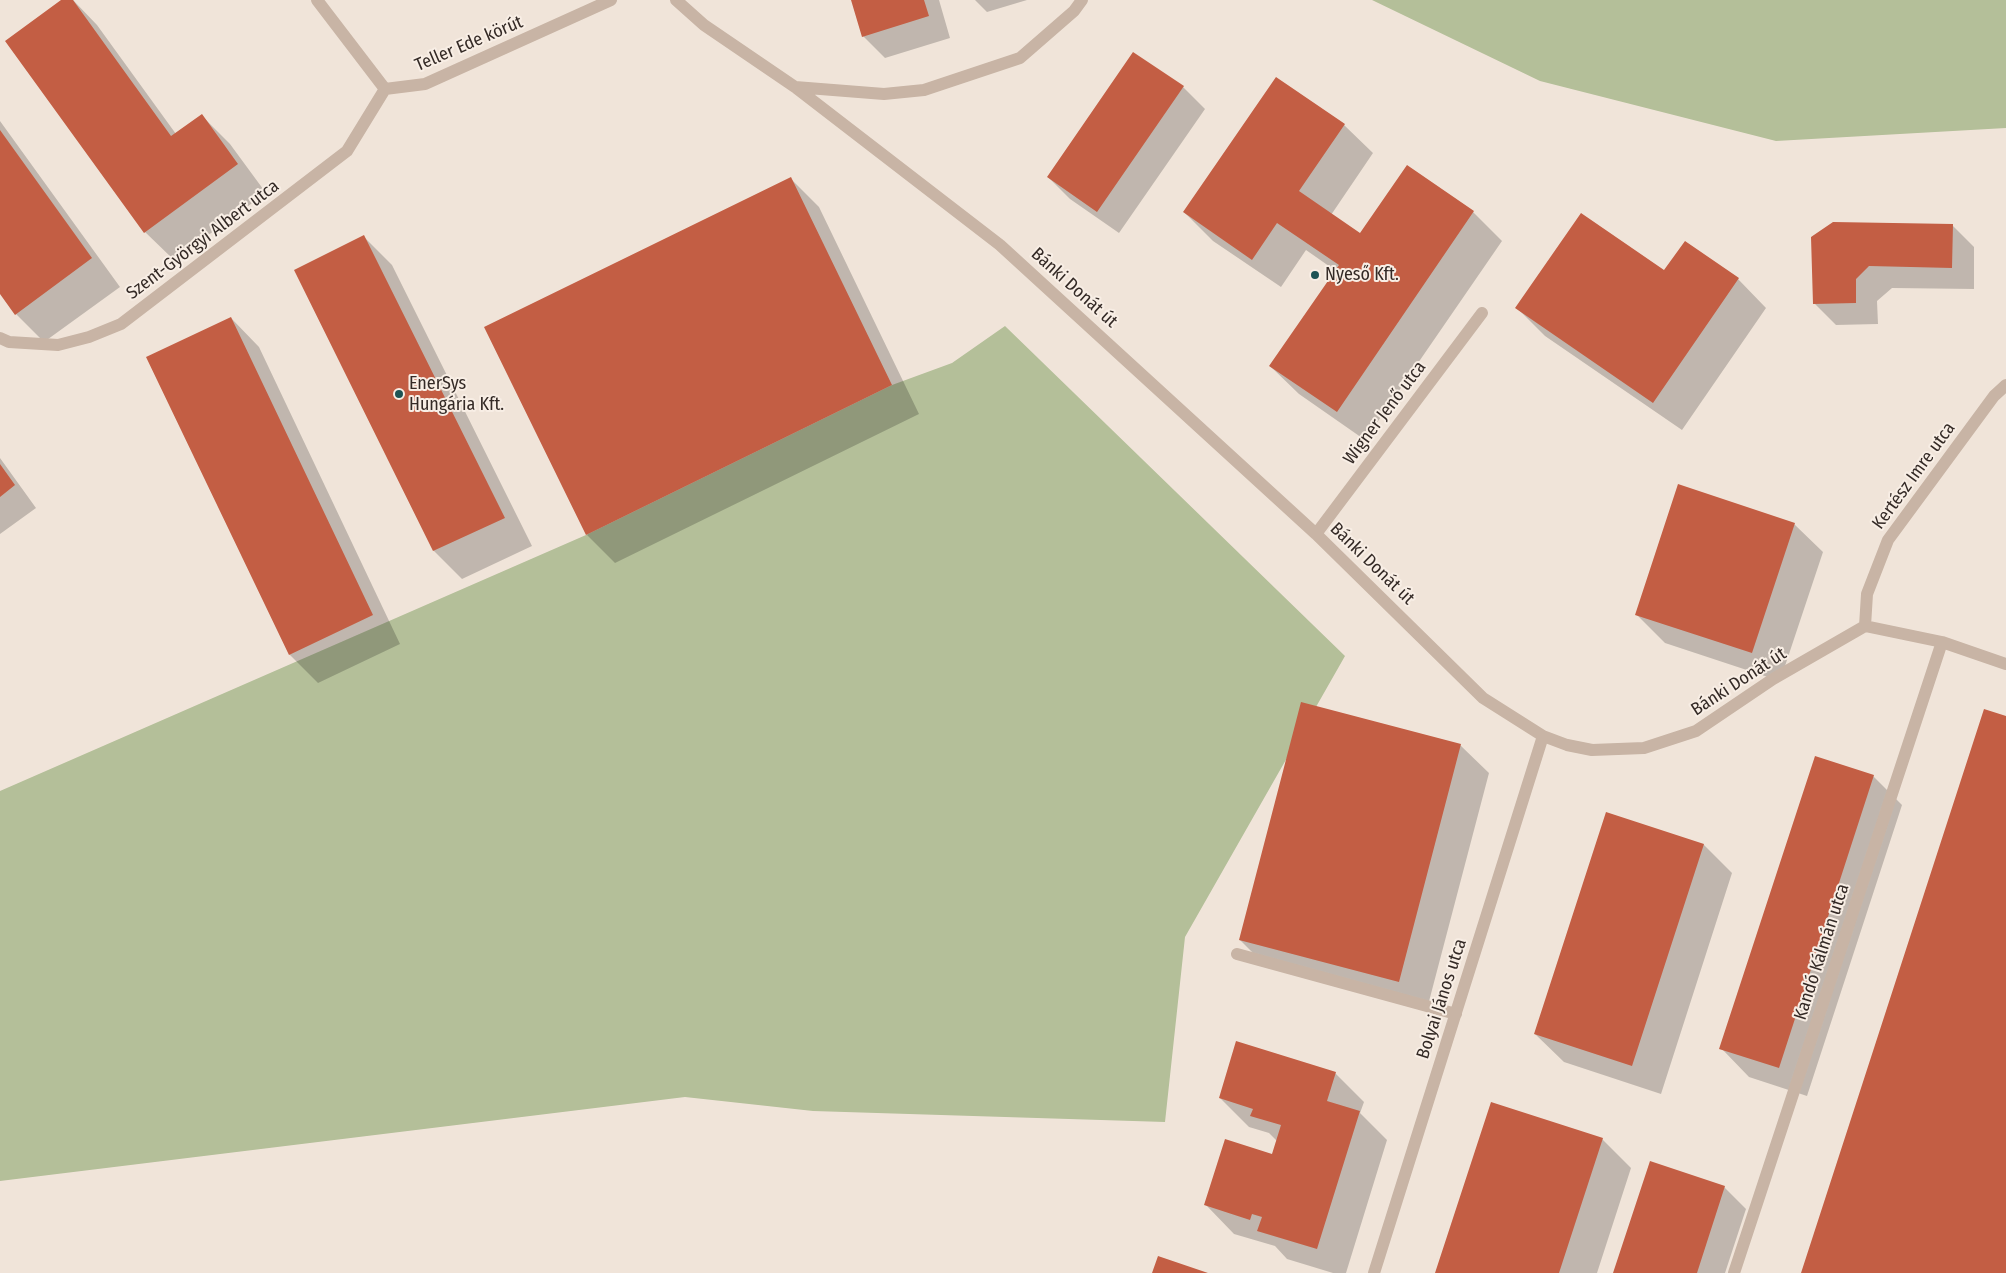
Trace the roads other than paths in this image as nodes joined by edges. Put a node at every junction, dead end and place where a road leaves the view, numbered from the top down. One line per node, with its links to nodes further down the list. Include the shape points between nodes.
1 (317, 0): 6 (lane)
2 (611, 0): 6 (lane, Teller Ede körút, via 425,84)
3 (676, 0): 5 (lane, Bánki Donát út, via 704,25)
4 (1082, 0): 5 (lane, via 1074,11 1020,58 924,90 884,94)
5 (795, 87): 10 (lane, Bánki Donát út, via 1000,245)
6 (385, 89): 8 (lane, Szent-Györgyi Albert utca, via 347,151 121,324 89,337 58,344 9,342)
7 (1482, 313): 10 (lane, Wigner Jenő utca)
8 (0, 338)
9 (2006, 385): 11 (lane, Kertész Imre utca, via 1994,396 1888,540 1867,594)
10 (1316, 534): 14 (lane, Bánki Donát út, via 1483,698)
11 (1864, 626): 12 (lane); 14 (lane, Bánki Donát út, via 1772,679 1696,731 1644,748 1601,750 1567,745)
12 (1942, 642): 13 (lane); 18 (lane, Kandó Kálmán utca)
13 (2006, 664)
14 (1543, 736): 16 (lane, Bolyai János utca)
15 (1237, 954): 16 (lane)
16 (1456, 1014): 17 (lane, Bolyai János utca)
17 (1374, 1273)
18 (1734, 1273)

